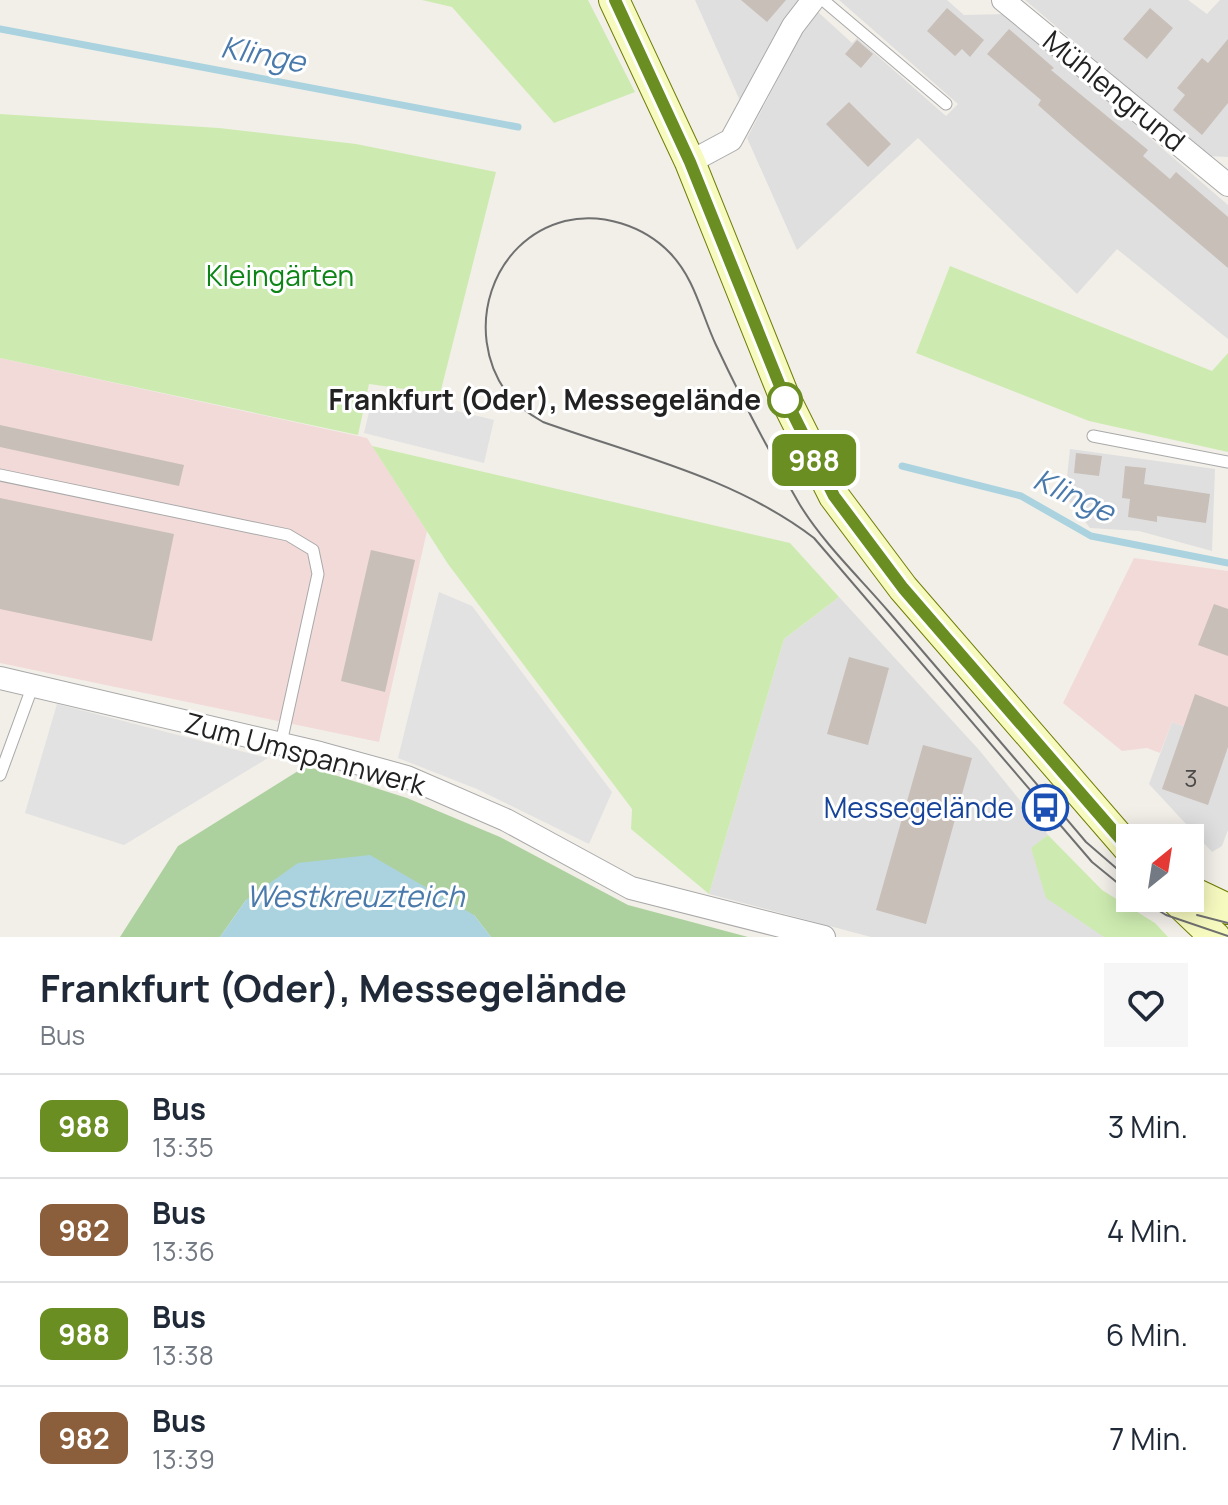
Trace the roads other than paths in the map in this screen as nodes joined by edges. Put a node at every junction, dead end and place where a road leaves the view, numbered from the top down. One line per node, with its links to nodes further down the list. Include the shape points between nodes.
1 (614, 0): 6 (street)
2 (813, 0): 6 (street, via 793,26 731,140)
3 (823, 0): 5 (lane)
4 (1003, 0): 7 (street, Mühlengrund)
5 (946, 104)
6 (690, 162): 15 (street, via 784,396 834,496 903,588)
7 (1227, 182)
8 (1093, 436): 9 (lane)
9 (1228, 462)
10 (0, 475): 13 (lane, via 288,535 313,550 318,574)
11 (0, 678): 12 (street, Zum Umspannwerk)
12 (33, 685): 13 (street, Zum Umspannwerk); 14 (lane)
13 (281, 743): 19 (street, Zum Umspannwerk, via 407,777 506,820 631,888)
14 (0, 775)
15 (1116, 834)
16 (1204, 898): 17 (street)
17 (1228, 909)
18 (1189, 912): 20 (street)
19 (824, 937)
20 (1215, 937)

